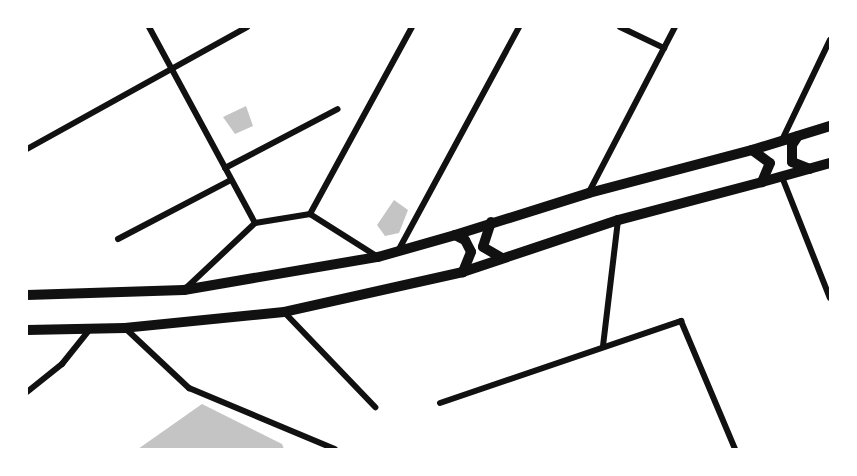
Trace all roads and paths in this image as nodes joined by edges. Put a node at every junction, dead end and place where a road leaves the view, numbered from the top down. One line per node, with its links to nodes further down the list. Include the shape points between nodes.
1 (149, 27): 9 (street)
2 (247, 27): 9 (street)
3 (412, 27): 23 (street)
4 (519, 27): 29 (street)
5 (620, 27): 8 (street)
6 (675, 27): 8 (street)
7 (830, 40): 13 (street)
8 (664, 48): 22 (street)
9 (171, 69): 14 (street); 17 (street)
10 (338, 109): 17 (street)
11 (830, 126): 12 (main road)
12 (798, 136): 13 (main road); 18 (main road, via 792,145 792,162)
13 (782, 141): 15 (main road)
14 (27, 149)
15 (752, 150): 21 (main road, via 770,162); 22 (main road)
16 (830, 163): 18 (main road)
17 (225, 168): 20 (street)
18 (810, 169): 19 (main road)
19 (782, 177): 21 (main road); 35 (street)
20 (231, 180): 26 (street); 28 (street)
21 (762, 183): 24 (main road)
22 (589, 192): 25 (main road)
23 (310, 214): 26 (street); 30 (street)
24 (618, 220): 31 (main road); 40 (street)
25 (491, 222): 27 (main road); 31 (main road, via 483,247)
26 (255, 223): 33 (street)
27 (455, 235): 29 (main road); 32 (main road, via 465,240 471,252)
28 (118, 239)
29 (398, 251): 30 (main road)
30 (378, 257): 33 (main road)
31 (502, 258): 32 (main road)
32 (463, 272): 36 (main road)
33 (184, 290): 34 (main road)
34 (27, 295)
35 (830, 298)
36 (284, 312): 38 (main road); 43 (street)
37 (91, 328): 38 (main road); 39 (main road); 41 (street, via 62,364)
38 (125, 328): 44 (street, via 189,388)
39 (27, 330)
40 (603, 346): 42 (street); 45 (street, via 681,321)
41 (27, 392)
42 (440, 403)
43 (375, 407)
44 (335, 449)
45 (735, 449)

